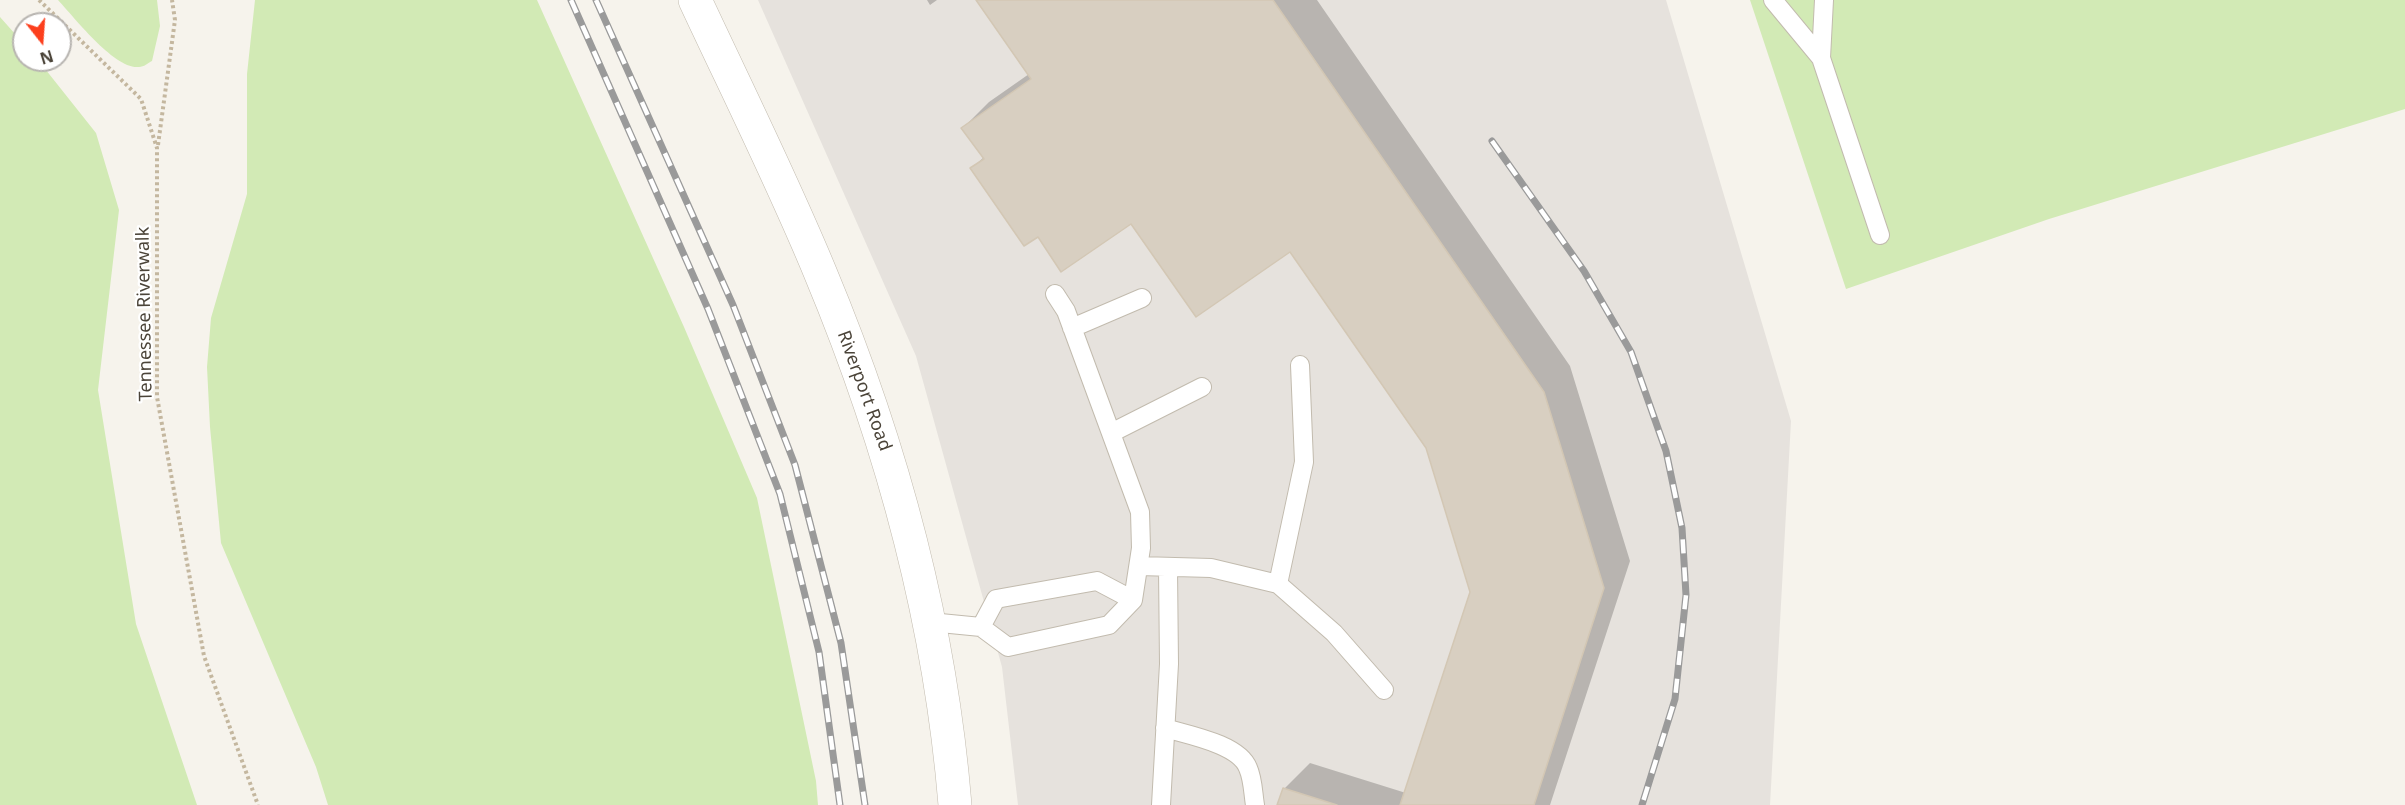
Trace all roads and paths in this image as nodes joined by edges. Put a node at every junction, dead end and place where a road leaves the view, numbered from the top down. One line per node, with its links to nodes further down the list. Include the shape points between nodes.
1 (39, 0): 7 (path, Tennessee Riverwalk, via 141,99)
2 (172, 0): 7 (path, via 175,20)
3 (695, 0): 19 (street, Riverport Road, via 820,272 889,459)
4 (1773, 0): 6 (lane)
5 (1824, 0): 6 (lane)
6 (1821, 58): 8 (lane)
7 (158, 148): 23 (path, Tennessee Riverwalk, via 157,397 204,656)
8 (1880, 235)
9 (1055, 294): 11 (lane)
10 (1143, 298): 11 (lane)
11 (1072, 328): 14 (lane)
12 (1300, 365): 17 (lane, via 1304,462)
13 (1202, 387): 14 (lane)
14 (1111, 433): 15 (lane, via 1140,512)
15 (1139, 567): 16 (lane); 18 (lane)
16 (1168, 568): 17 (lane, via 1211,568); 22 (lane)
17 (1278, 584): 21 (lane, via 1334,633)
18 (1133, 600): 20 (lane, via 1108,626 1008,647); 20 (lane, via 1097,581 996,599)
19 (930, 622): 20 (lane); 24 (street, Riverport Road, via 949,729)
20 (981, 627)
21 (1383, 690)
22 (1165, 728): 25 (lane); 26 (lane, via 1221,745 1237,754 1248,766)
23 (258, 805)
24 (955, 805)
25 (1161, 805)
26 (1255, 805)

